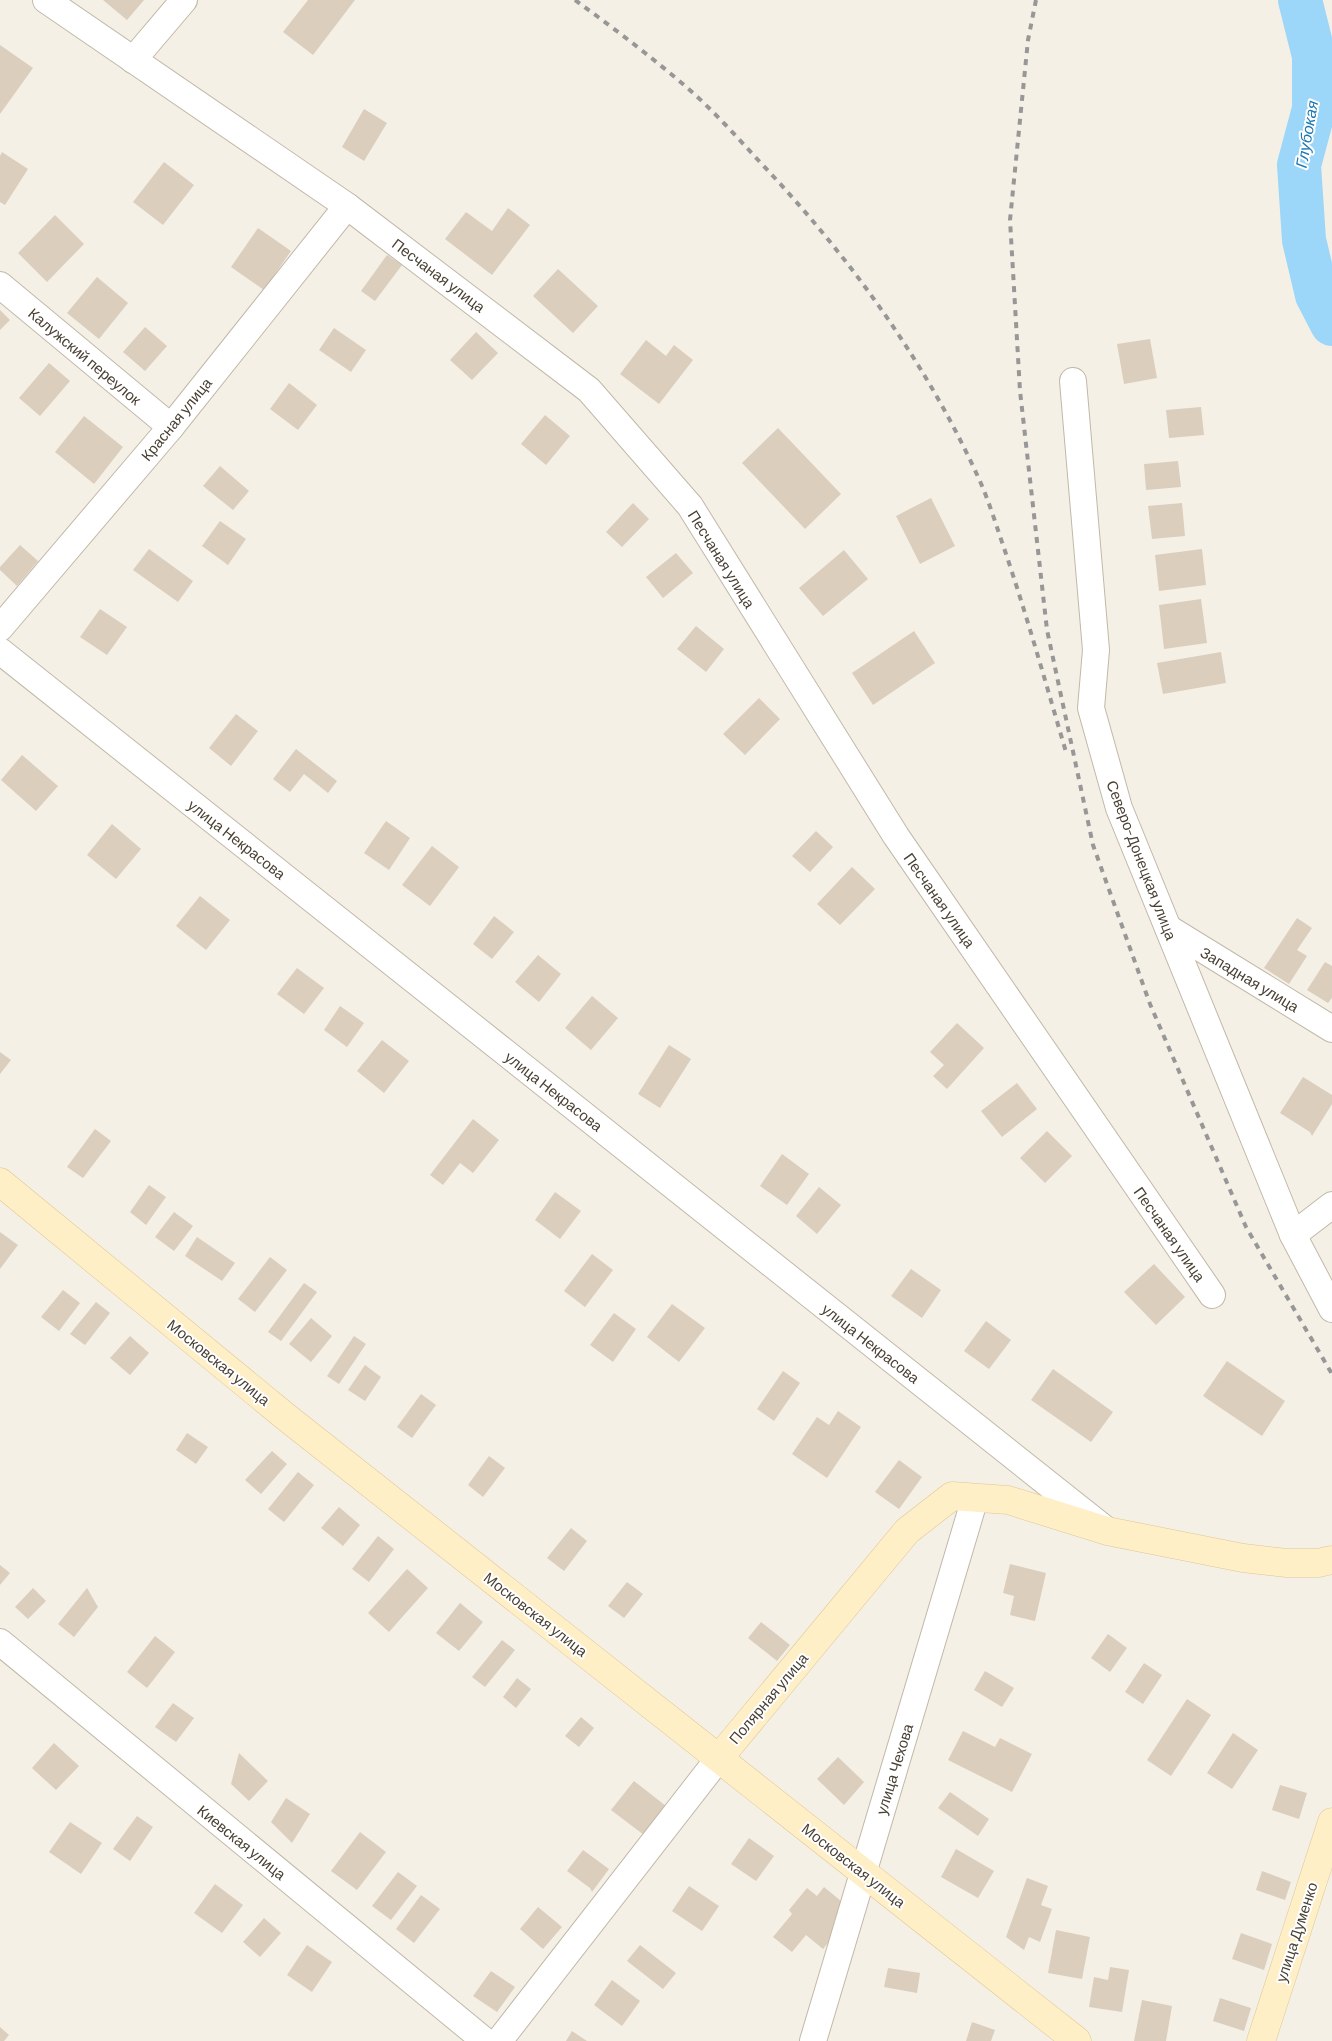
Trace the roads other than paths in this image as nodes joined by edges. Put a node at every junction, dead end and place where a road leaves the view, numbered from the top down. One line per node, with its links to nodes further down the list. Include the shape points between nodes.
1 (46, 0): 3 (street, Песчаная улица)
2 (184, 0): 3 (street)
3 (133, 60): 4 (street, Песчаная улица)
4 (347, 206): 7 (street, Красная улица); 15 (street, Песчаная улица, via 589,390 690,506 896,836)
5 (0, 285): 7 (street, Калужский переулок)
6 (1073, 381): 10 (street, Северо-Донецкая улица, via 1096,650 1092,708 1119,808)
7 (171, 427): 8 (street, Красная улица)
8 (0, 628)
9 (0, 651): 18 (street, улица Некрасова)
10 (1168, 928): 11 (street, Западная улица); 14 (street, Северо-Донецкая улица)
11 (1332, 1029)
12 (0, 1182): 21 (main road, Московская улица, via 286,1417)
13 (1332, 1206): 14 (street)
14 (1293, 1235): 16 (street, Северо-Донецкая улица)
15 (1212, 1295)
16 (1332, 1309)
17 (975, 1498): 18 (main road, Полярная улица, via 1008,1500); 21 (main road, Полярная улица, via 952,1496 907,1531); 23 (street, улица Чехова)
18 (1107, 1531): 19 (main road, Полярная улица, via 1243,1558 1287,1563)
19 (1332, 1560)
20 (0, 1642): 24 (street, Киевская улица)
21 (719, 1758): 23 (main road, Московская улица); 25 (street, Полярная улица)
22 (1332, 1822): 28 (main road, улица Думенко)
23 (864, 1872): 26 (street, улица Чехова); 27 (main road, Московская улица)
24 (485, 2041)
25 (499, 2041)
26 (813, 2041)
27 (1077, 2041)
28 (1260, 2041)

